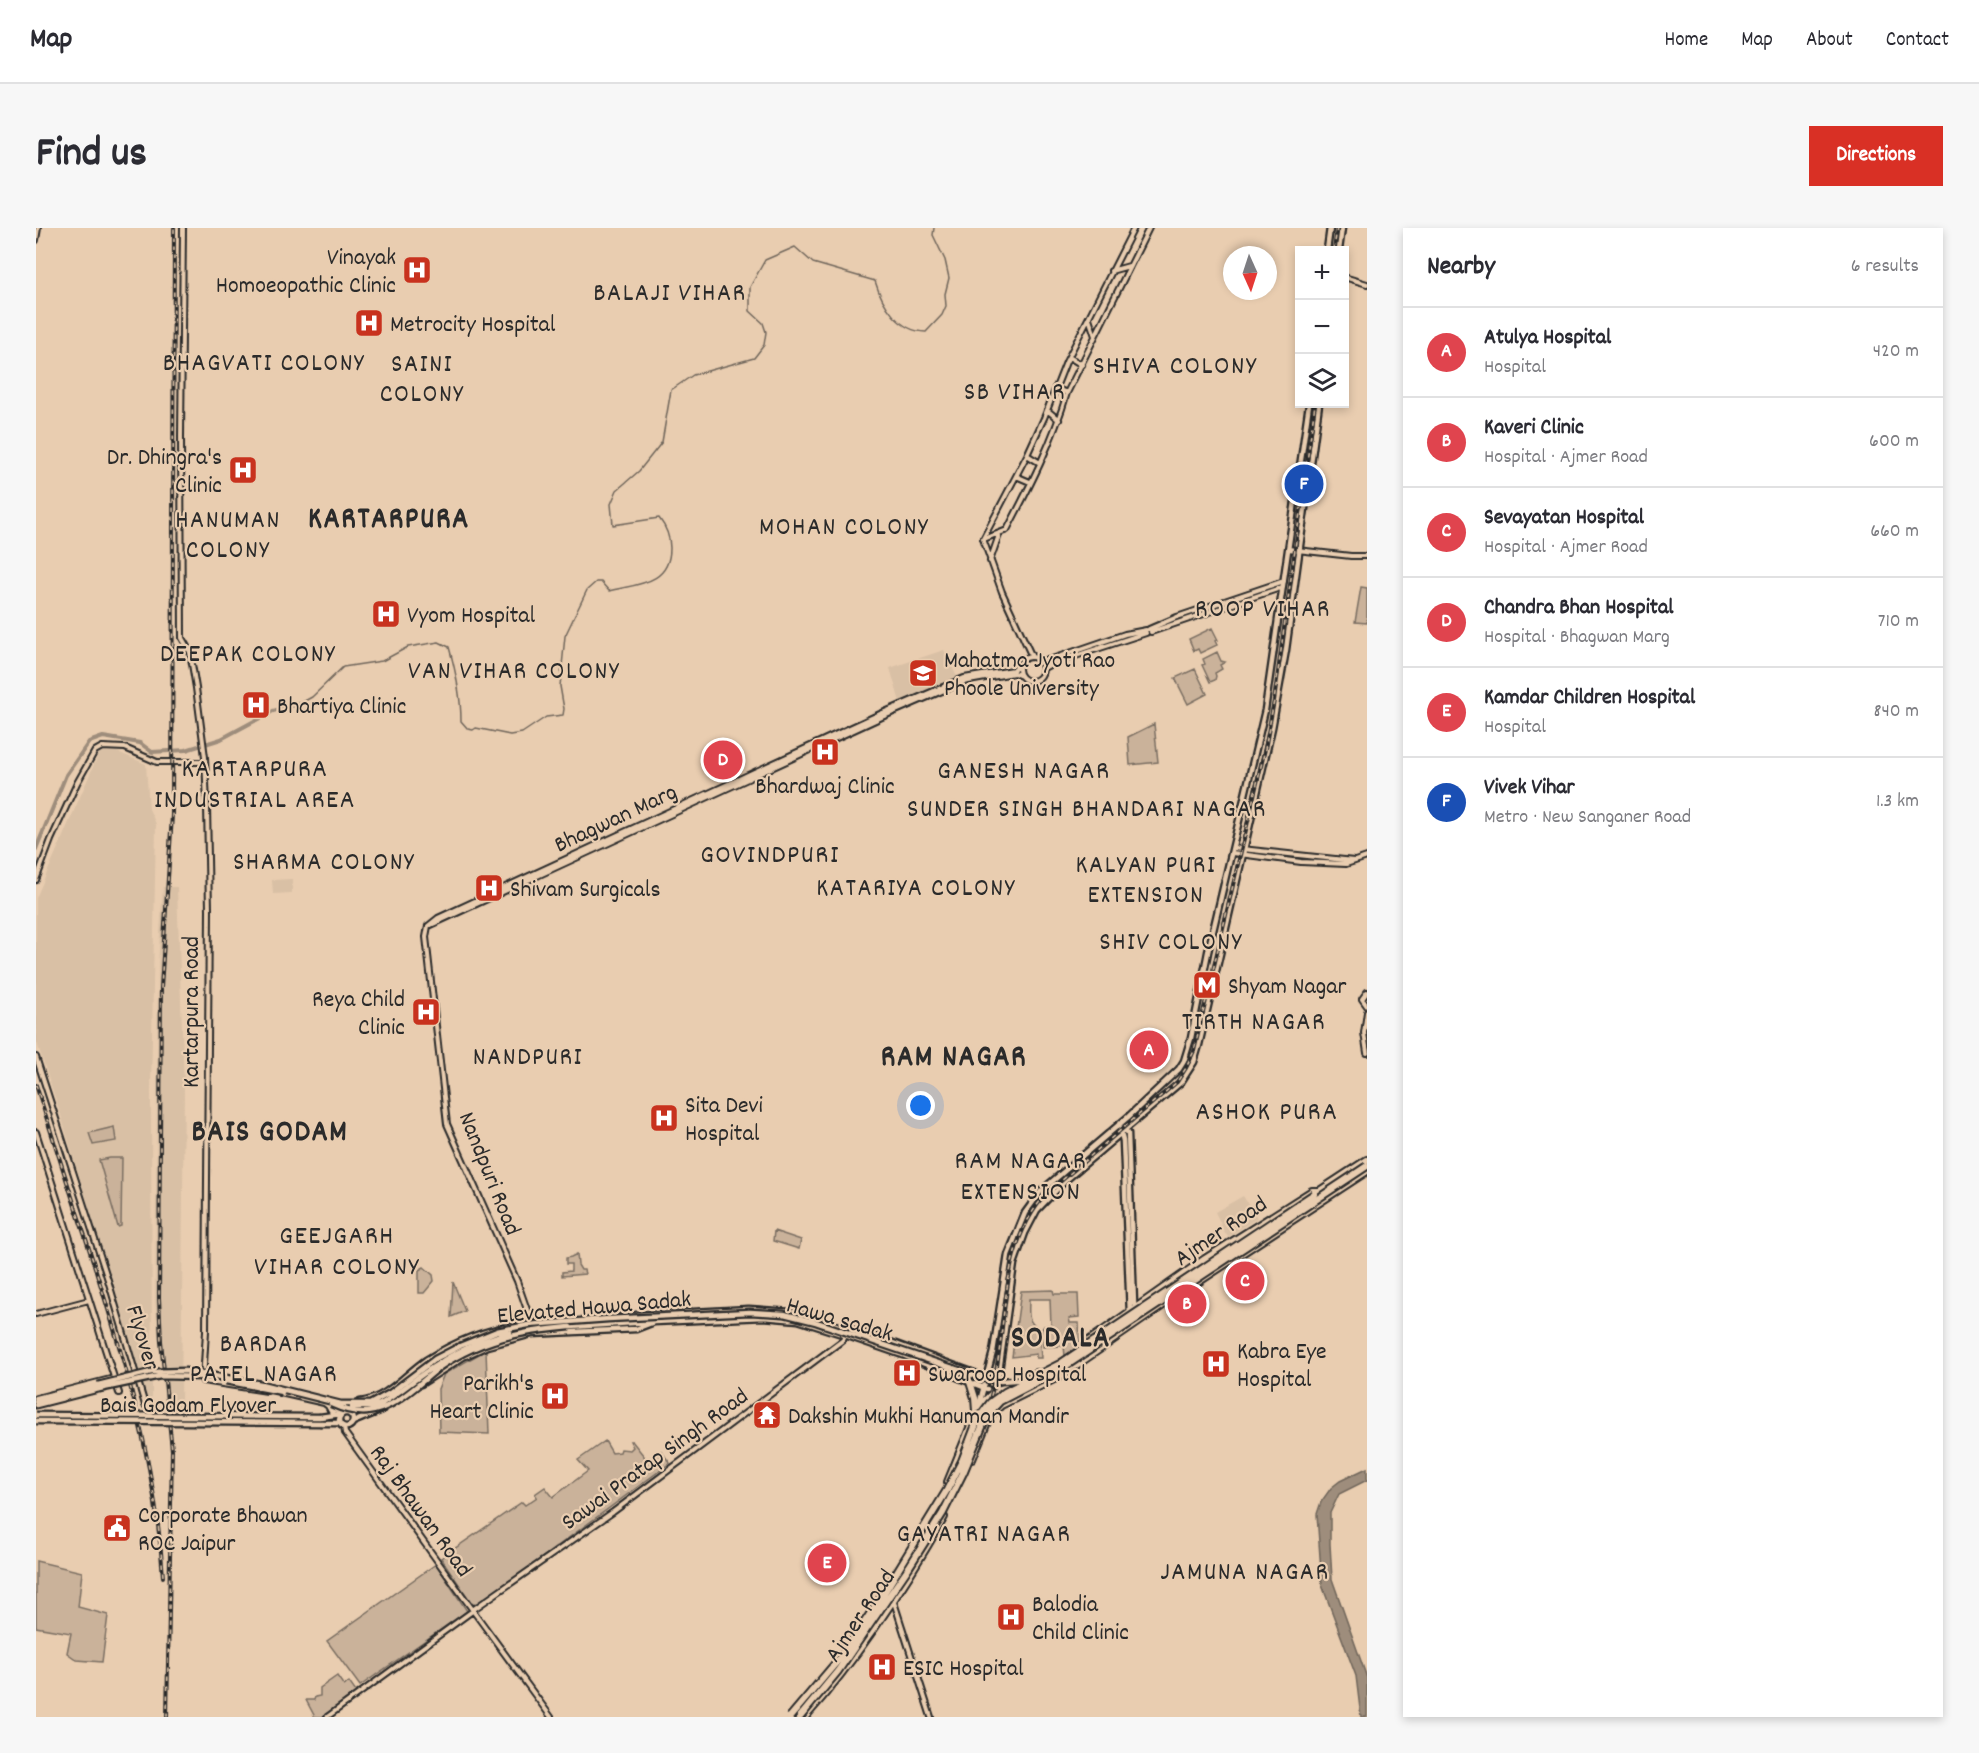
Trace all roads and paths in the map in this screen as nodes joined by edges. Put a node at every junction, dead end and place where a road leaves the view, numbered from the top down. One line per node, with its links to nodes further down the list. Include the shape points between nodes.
1 (38, 228): 7 (street)
2 (183, 228): 41 (street, Kartarpura Road, via 182,638 190,652)
3 (1134, 228): 11 (street)
4 (1149, 228): 10 (street)
5 (1330, 228): 8 (main road)
6 (1342, 228): 9 (main road)
7 (36, 240)
8 (1328, 246)
9 (1340, 246)
10 (1130, 266): 11 (street); 15 (street)
11 (1111, 271): 14 (street)
12 (1349, 279): 13 (street)
13 (1367, 284)
14 (1088, 317): 15 (street); 16 (street)
15 (1095, 338): 17 (street)
16 (1069, 357): 17 (street); 18 (street)
17 (1082, 365): 19 (street)
18 (1055, 388): 19 (street); 22 (street)
19 (1067, 393): 23 (street)
20 (1308, 408): 30 (main road)
21 (1318, 408): 31 (main road)
22 (1047, 410): 23 (street); 24 (street)
23 (1059, 420): 25 (street)
24 (1027, 455): 25 (street); 26 (street)
25 (1040, 463): 27 (street)
26 (1016, 476): 27 (street); 29 (street)
27 (1030, 482): 28 (street, via 1007,530)
28 (999, 534): 29 (street); 33 (street)
29 (983, 539): 33 (street)
30 (1288, 549): 31 (street); 34 (main road)
31 (1300, 550): 32 (street); 43 (main road, via 1279,693)
32 (1367, 556)
33 (990, 561): 36 (street)
34 (1283, 584): 35 (street); 42 (main road, via 1265,710)
35 (1148, 631): 37 (street, via 1125,634); 39 (street)
36 (1032, 657): 37 (street); 38 (street, via 1023,659)
37 (1040, 660): 39 (street)
38 (1019, 666): 40 (street); 46 (street, Bhagwan Marg, via 964,678 880,714)
39 (1044, 668): 40 (street, via 1036,681)
40 (1021, 676): 46 (street, Bhagwan Marg, via 1014,673 963,682)
41 (205, 759): 45 (street, via 157,762 125,748 102,747 95,751 77,783); 86 (street, Kartarpura Road, via 208,922 203,1381 303,1398 326,1404)
42 (1232, 851): 43 (street); 50 (main road)
43 (1243, 852): 44 (street, via 1355,861); 51 (main road)
44 (1367, 857)
45 (36, 880)
46 (428, 926): 68 (street, Nandpuri Road, via 426,937 447,1124 517,1281)
47 (1367, 992): 48 (street, via 1362,999)
48 (1367, 1006)
49 (1367, 1012): 52 (street)
50 (1188, 1047): 51 (main road); 54 (main road, via 1179,1070)
51 (1198, 1050): 56 (main road, via 1181,1082)
52 (1367, 1053)
53 (36, 1057): 84 (street, Flyover)
54 (1119, 1124): 56 (main road); 73 (main road, via 1041,1191 1025,1213 1008,1255)
55 (36, 1132): 61 (street)
56 (1124, 1132): 62 (main road, via 1128,1133); 63 (main road); 76 (main road, via 1049,1196 1024,1233 1014,1264)
57 (1367, 1160): 60 (highway, Ajmer Road)
58 (1367, 1166): 104 (highway, bridge, via 1058,1371 1000,1401 987,1415 948,1503 909,1567 838,1671)
59 (1367, 1171): 65 (highway, Ajmer Road)
60 (1316, 1193): 62 (highway, Ajmer Road, via 1312,1191 1272,1215); 74 (highway, bridge, via 1060,1364)
61 (89, 1300): 64 (street); 71 (street)
62 (1136, 1308): 63 (highway, Ajmer Road); 65 (main road)
63 (1129, 1312): 67 (main road); 76 (highway, Ajmer Road, via 1052,1366)
64 (36, 1314)
65 (1142, 1320): 67 (highway, Ajmer Road)
66 (654, 1322): 68 (main road, Hawa sadak, via 636,1329); 70 (main road, Hawa sadak, via 764,1317 798,1320); 81 (main road, Elevated Hawa Sadak, bridge, via 536,1330 485,1344 442,1365 382,1408 368,1412 308,1397 184,1376 160,1376)
67 (1134, 1325): 82 (highway, Ajmer Road, via 1060,1376)
68 (532, 1328): 69 (main road, Hawa sadak, via 749,1309 791,1312); 72 (main road, Hawa sadak, via 496,1328 461,1341); 78 (main road, Hawa sadak, via 463,1357); 83 (main road, bridge, via 488,1339 454,1354 381,1404 359,1408)
69 (848, 1328): 70 (street, Sawai Pratap Singh Road); 73 (main road, Hawa sadak)
70 (845, 1335): 75 (main road, Hawa sadak); 100 (street, Sawai Pratap Singh Road, via 810,1366)
71 (114, 1378): 80 (street); 81 (street)
72 (404, 1378): 78 (main road); 87 (main road, Hawa sadak, via 375,1399 354,1403)
73 (987, 1378): 76 (main road, Hawa sadak); 77 (main road)
74 (1028, 1379): 83 (main road, Elevated Hawa Sadak, bridge, via 985,1379 816,1322 784,1314 750,1312 506,1329 480,1336 435,1359 380,1400); 103 (highway, bridge, via 996,1397 983,1411 962,1461 924,1531 845,1653)
75 (970, 1382): 77 (main road, Hawa sadak); 88 (highway)
76 (999, 1386): 79 (highway, Ajmer Road); 82 (main road, Hawa sadak)
77 (985, 1388): 79 (main road, Hawa sadak); 85 (main road)
78 (413, 1390): 95 (main road, Hawa sadak, via 384,1410)
79 (993, 1391): 82 (main road, Hawa sadak); 85 (highway, Ajmer Road)
80 (119, 1393)
81 (37, 1399): 83 (main road, Elevated Hawa Sadak, bridge, via 163,1370 261,1384)
82 (1009, 1401): 99 (highway, Ajmer Road, via 989,1417 946,1514)
83 (341, 1404)
84 (145, 1405): 90 (street, Flyover); 91 (street, Flyover)
85 (979, 1406): 88 (highway, Ajmer Road)
86 (330, 1410): 87 (street); 92 (street)
87 (344, 1413): 92 (main road, Hawa sadak); 95 (main road, via 352,1415); 96 (main road)
88 (975, 1414): 98 (highway, Ajmer Road, via 944,1491)
89 (36, 1415): 90 (main road, Bais Godam Flyover, bridge)
90 (140, 1415): 91 (main road, Bais Godam Flyover, bridge)
91 (156, 1415): 93 (main road, Bais Godam Flyover, bridge)
92 (333, 1415): 93 (main road, Bais Godam Flyover)
93 (320, 1420): 94 (main road, Bais Godam Flyover, bridge); 96 (main road, Bais Godam Flyover)
94 (36, 1421)
95 (353, 1422): 97 (main road)
96 (339, 1423): 97 (main road)
97 (344, 1429): 100 (street, Raj Bhawan Road)
98 (884, 1590): 99 (street); 103 (highway, Ajmer Road, via 842,1653)
99 (893, 1599): 105 (highway, Ajmer Road, via 841,1674); 106 (street)
100 (473, 1611): 101 (street, Sawai Pratap Singh Road); 102 (street, Raj Bhawan Road)
101 (327, 1717)
102 (551, 1717)
103 (790, 1717)
104 (800, 1717)
105 (805, 1717)
106 (931, 1717)

